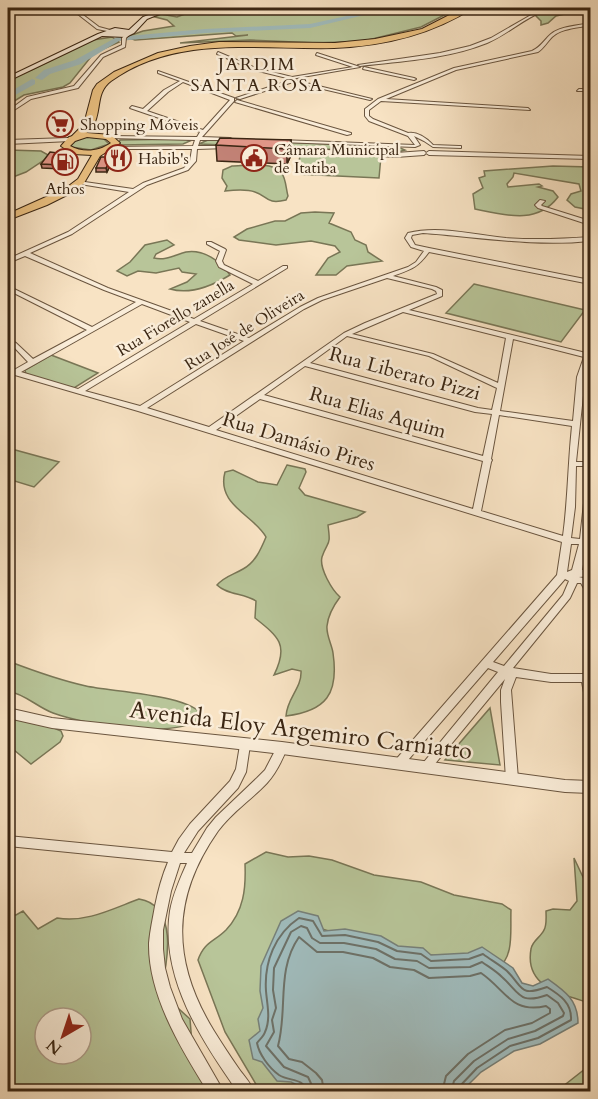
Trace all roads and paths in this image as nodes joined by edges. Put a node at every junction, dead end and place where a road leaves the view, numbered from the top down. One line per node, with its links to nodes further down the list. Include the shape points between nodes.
1 (72, 8): 9 (street, via 98,28)
2 (158, 8): 8 (main road)
3 (171, 8): 9 (main road, via 146,18)
4 (469, 8): 40 (highway, via 432,27 365,43 229,43 163,53 101,85 89,125)
5 (478, 8): 34 (highway, via 435,30 373,44 325,48 231,45 162,57 120,76 104,91 97,126)
6 (538, 12): 14 (street, via 479,44)
7 (591, 25): 10 (street, via 556,32); 11 (street, via 564,32)
8 (122, 30): 9 (main road); 9 (main road)
9 (120, 36): 16 (main road, via 97,37); 27 (street, via 117,47 96,57 74,85 28,96); 30 (street, via 121,48 98,60 76,87 29,98)
10 (548, 40): 11 (street); 18 (street, via 543,48 533,52 467,65)
11 (554, 41): 18 (street, via 543,52 472,66)
12 (218, 53): 19 (street)
13 (317, 54): 14 (street)
14 (359, 66): 17 (street); 19 (street)
15 (159, 72): 20 (street)
16 (8, 79)
17 (414, 79)
18 (433, 79): 25 (street)
19 (292, 80): 23 (street); 24 (street)
20 (181, 82): 24 (street); 29 (street)
21 (579, 90): 22 (street)
22 (591, 90)
23 (370, 99)
24 (236, 100): 31 (street); 32 (street)
25 (382, 101): 28 (street); 33 (street, via 367,110 367,116); 36 (street, via 375,114)
26 (132, 107): 29 (street)
27 (8, 108)
28 (528, 109)
29 (144, 111): 31 (street)
30 (8, 113)
31 (204, 132): 35 (street)
32 (349, 134)
33 (410, 135): 41 (street, via 405,140); 43 (street)
34 (106, 136): 35 (street); 40 (main road); 48 (main road, via 116,141)
35 (199, 137): 37 (street); 42 (street)
36 (422, 138): 44 (street); 46 (street)
37 (232, 139)
38 (277, 140): 41 (street)
39 (8, 144): 40 (street)
40 (71, 144): 48 (main road); 54 (main road, via 84,157 83,166 66,186)
41 (376, 144): 43 (street)
42 (195, 146): 45 (street); 48 (street); 52 (street, via 193,161 186,169)
43 (417, 146): 44 (street); 49 (street, via 413,150)
44 (432, 146): 46 (street); 49 (street, via 436,150)
45 (239, 147)
46 (459, 147): 50 (street)
47 (274, 149): 49 (street)
48 (105, 150): 51 (main road, via 93,157)
49 (427, 153): 50 (street)
50 (590, 155)
51 (80, 182): 52 (street); 55 (main road)
52 (134, 191): 60 (street, via 70,233)
53 (542, 201): 56 (street, via 540,207)
54 (8, 212)
55 (8, 217)
56 (591, 223)
57 (591, 239): 59 (street, via 550,243 423,231 410,234 409,243)
58 (209, 243): 65 (street, via 223,250 221,266)
59 (428, 250): 63 (street, Rua José de Oliveira, via 418,263); 64 (street)
60 (26, 254): 61 (street); 67 (street)
61 (8, 261)
62 (285, 267): 65 (street, Rua Fiorello zanella)
63 (390, 277): 68 (street, via 441,293); 74 (street, Rua José de Oliveira, via 320,299)
64 (591, 282)
65 (257, 283): 69 (street, Rua Fiorello zanella)
66 (8, 288): 70 (street)
67 (141, 302): 69 (street); 70 (street)
68 (402, 310): 71 (street); 72 (street)
69 (193, 321): 74 (street); 81 (street, Rua Fiorello zanella)
70 (91, 329): 76 (street)
71 (346, 334): 77 (street); 79 (street, via 431,355)
72 (510, 337): 75 (street); 79 (street)
73 (8, 341): 76 (street)
74 (250, 341): 83 (street, Rua José de Oliveira)
75 (590, 354): 80 (street)
76 (33, 363): 78 (street)
77 (306, 364): 82 (street); 84 (street, Rua Liberato Pizzi)
78 (12, 371): 81 (street, Rua Damásio Pires)
79 (500, 387): 84 (street)
80 (585, 388): 85 (street)
81 (79, 391): 83 (street, Rua Damásio Pires)
82 (259, 396): 86 (street); 87 (street, Rua Elias Aquim)
83 (141, 409): 86 (street, Rua Damásio Pires)
84 (495, 413): 85 (street, Rua Liberato Pizzi); 87 (street)
85 (576, 424): 88 (street)
86 (209, 431): 91 (street, Rua Damásio Pires)
87 (488, 460): 91 (street)
88 (572, 464): 89 (street); 93 (street)
89 (591, 464)
90 (591, 471): 92 (street)
91 (477, 512): 93 (street, Rua Damásio Pires)
92 (590, 515): 94 (street)
93 (565, 540): 94 (street, Rua Damásio Pires); 96 (street)
94 (582, 542): 97 (street)
95 (591, 573): 97 (street)
96 (563, 574): 97 (street); 99 (street)
97 (576, 576): 98 (street); 100 (street, via 567,596)
98 (591, 591)
99 (486, 664): 100 (street); 106 (street)
100 (508, 672): 101 (street); 107 (street); 108 (street, via 506,702)
101 (588, 678): 102 (street)
102 (591, 700)
103 (8, 713): 104 (street, Avenida Eloy Argemiro Carniatto, via 52,723)
104 (245, 745): 105 (street, Avenida Eloy Argemiro Carniatto); 111 (street, via 236,781 195,825)
105 (282, 748): 106 (street, Avenida Eloy Argemiro Carniatto); 112 (street, via 266,779 221,818)
106 (398, 764): 107 (street, Avenida Eloy Argemiro Carniatto)
107 (426, 768): 108 (street, Avenida Eloy Argemiro Carniatto)
108 (512, 779): 109 (street, Avenida Eloy Argemiro Carniatto)
109 (591, 787)
110 (8, 841): 111 (street)
111 (176, 855): 112 (street); 113 (street, via 165,887 156,949 164,988 180,1030)
112 (196, 859): 114 (street, via 185,879 176,914 177,954 195,1011)
113 (217, 1092)
114 (247, 1092)

